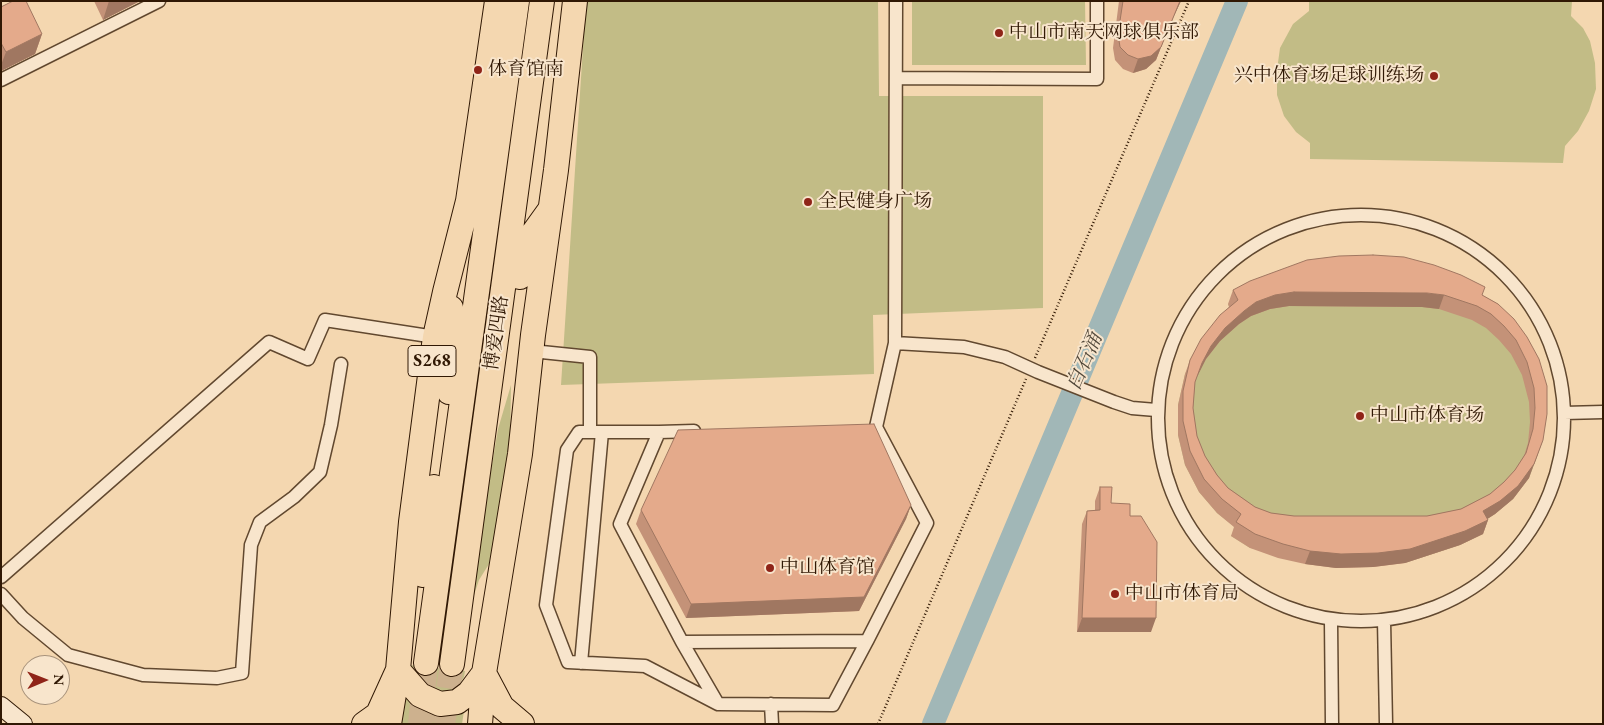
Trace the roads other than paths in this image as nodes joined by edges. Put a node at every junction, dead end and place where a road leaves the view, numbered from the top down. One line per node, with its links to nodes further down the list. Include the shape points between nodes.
1 (159, 1): 9 (street)
2 (497, 1): 10 (highway, S268)
3 (517, 1): 25 (highway, 博爱四路 / S268)
4 (542, 1): 14 (highway, 博爱四路)
5 (575, 1): 11 (highway)
6 (896, 1): 8 (street)
7 (1097, 1): 8 (street, via 1097,79)
8 (896, 78): 13 (street)
9 (1, 80)
10 (468, 201): 12 (highway, S268); 25 (highway, via 468,225 450,315 450,381 426,538 423,576 426,597)
11 (551, 207): 14 (highway, via 526,243 511,322); 15 (highway)
12 (435, 337): 23 (street, via 326,320 308,359 269,342); 33 (highway, S268, via 411,522)
13 (896, 343): 17 (street, via 964,348 1005,357 1092,394 1132,408); 28 (street, via 871,427 927,523)
14 (495, 346): 32 (highway, 博爱四路)
15 (532, 351): 21 (street, via 590,357); 34 (highway, via 520,454)
16 (340, 364): 24 (street, via 320,472 294,497 260,522 251,544 242,673 217,678 143,675 68,656 23,618)
17 (1156, 410): 19 (street, via 1165,364 1181,323 1206,286 1239,255 1277,232 1319,218 1363,214 1416,222 1449,234 1486,258 1518,289 1542,327 1558,368); 27 (street, via 1162,457 1177,504 1203,547 1238,581 1281,606)
18 (1603, 412): 19 (street)
19 (1564, 413): 26 (street, via 1558,467 1550,493 1538,518 1506,561 1485,580 1438,607 1413,616)
20 (708, 431): 22 (street)
21 (596, 432): 22 (street); 31 (street); 31 (street, via 580,432 567,450 546,605 568,662)
22 (659, 432): 29 (street, via 620,524)
23 (1, 577)
24 (1, 594)
25 (433, 613): 30 (highway, 博爱四路 / S268)
26 (1384, 620): 27 (street); 47 (street)
27 (1331, 621): 46 (street)
28 (866, 641): 29 (street); 36 (street, via 833,704)
29 (682, 642): 35 (street)
30 (426, 663)
31 (581, 663): 35 (street, via 645,666)
32 (452, 664)
33 (398, 670): 34 (highway, via 420,696 440,704 457,702); 41 (highway, S268, via 378,714); 42 (highway, S268)
34 (484, 674): 43 (highway); 44 (highway, via 502,706)
35 (718, 704): 36 (street)
36 (772, 704): 45 (street)
37 (1, 706): 40 (main road)
38 (1, 717): 39 (main road)
39 (2, 724)
40 (23, 724)
41 (364, 724)
42 (389, 724)
43 (480, 724)
44 (522, 724)
45 (772, 724)
46 (1332, 724)
47 (1386, 724)

